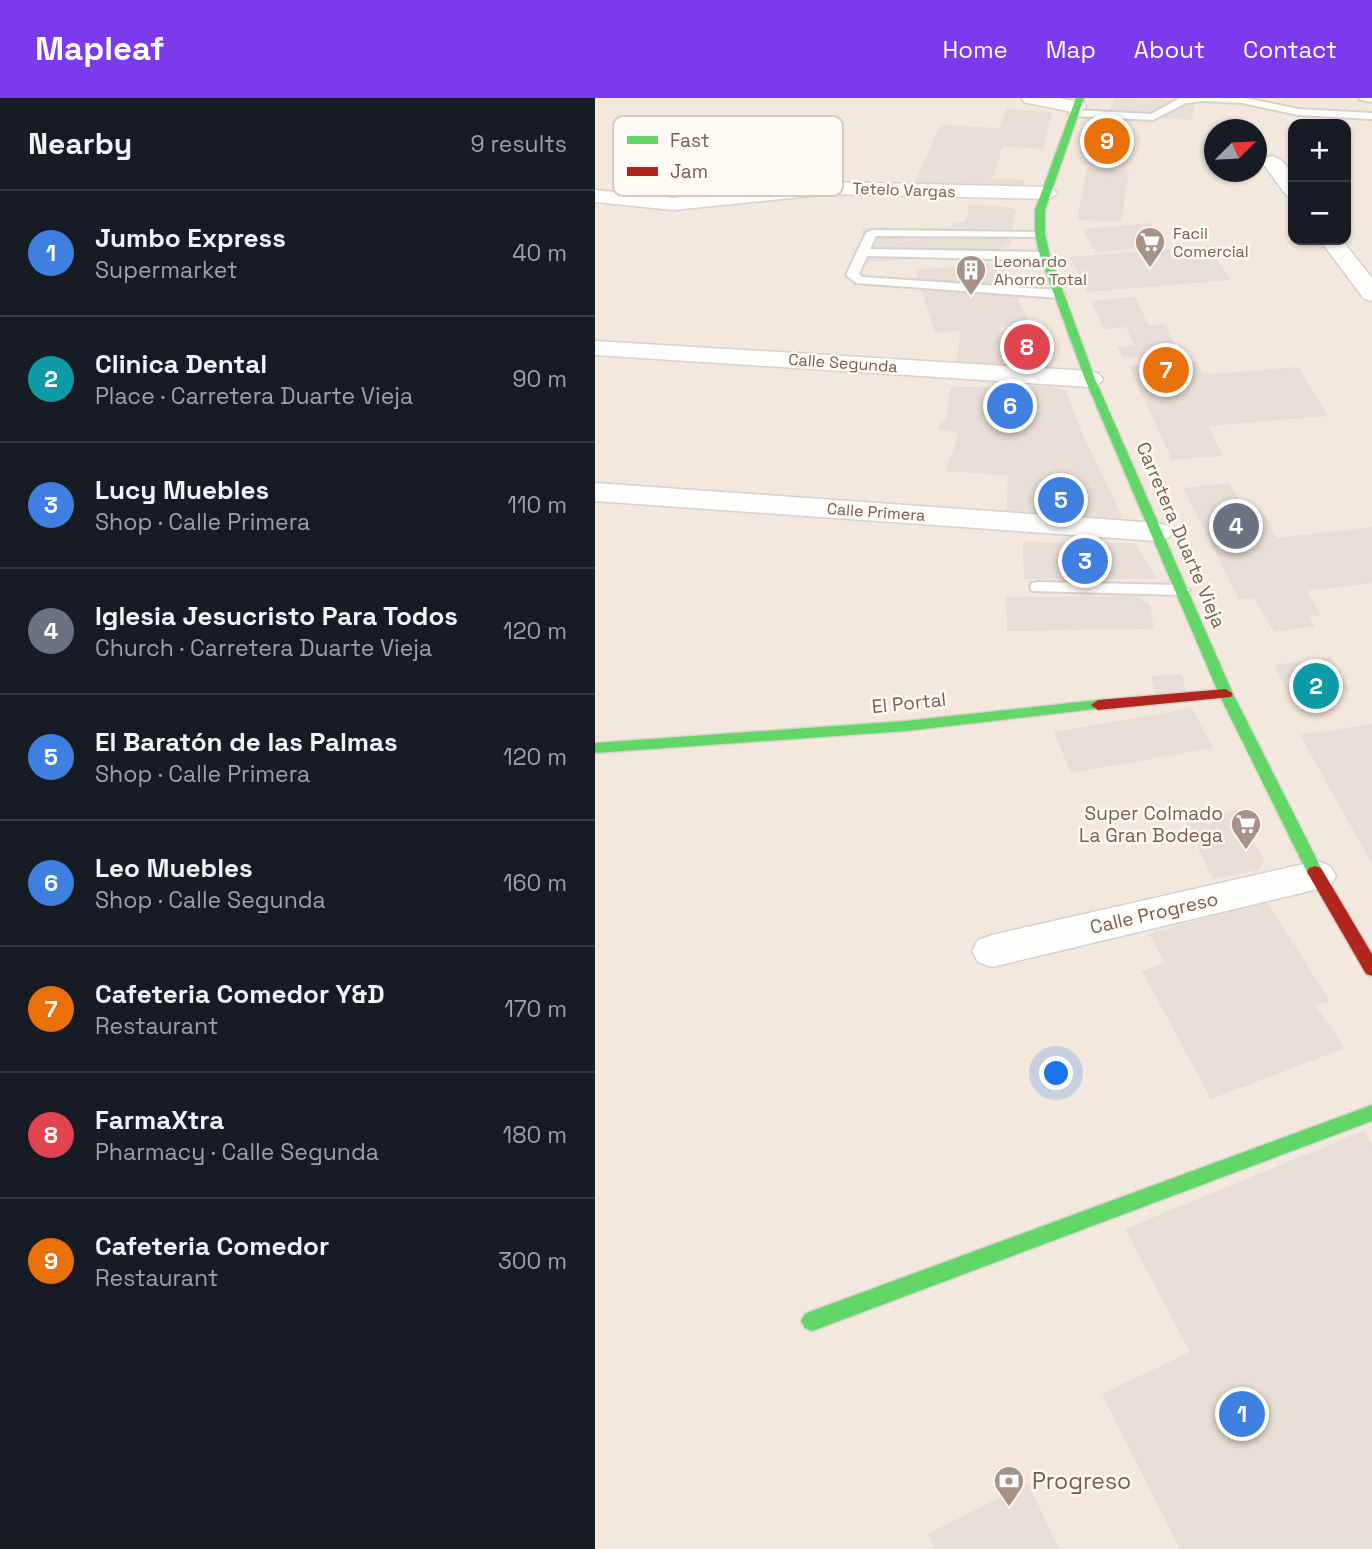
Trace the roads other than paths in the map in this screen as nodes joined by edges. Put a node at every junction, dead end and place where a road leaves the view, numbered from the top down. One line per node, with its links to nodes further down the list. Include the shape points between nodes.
1 (1031, 98): 5 (street)
2 (1203, 98): 5 (lane, via 1184,100 1153,117); 6 (lane, via 1241,100 1298,112)
3 (1364, 98): 4 (lane)
4 (1372, 99)
5 (1077, 106): 10 (main road, Carretera Duarte Vieja)
6 (1372, 116)
7 (1272, 162): 8 (street)
8 (1288, 184)
9 (843, 188): 10 (street, Tetelo Vargas)
10 (1046, 194): 13 (main road, Carretera Duarte Vieja, via 1040,210)
11 (595, 196): 12 (street, Tetelo Vargas, via 673,204)
12 (752, 196)
13 (1040, 234): 15 (lane, via 879,232 868,236); 16 (main road, Carretera Duarte Vieja)
14 (1337, 245): 17 (street)
15 (862, 252): 16 (lane); 18 (lane, via 852,275 860,280)
16 (1045, 256): 18 (main road, Carretera Duarte Vieja)
17 (1362, 267): 19 (street)
18 (1059, 294): 21 (main road, Carretera Duarte Vieja)
19 (1372, 294)
20 (595, 348): 21 (street, Calle Segunda)
21 (1090, 379): 23 (main road, Carretera Duarte Vieja)
22 (595, 492): 23 (street, Calle Primera)
23 (1158, 532): 25 (main road, Carretera Duarte Vieja)
24 (1038, 587): 25 (lane)
25 (1182, 590): 26 (main road, Carretera Duarte Vieja)
26 (1226, 694): 27 (main road, El Portal, via 906,726); 28 (main road, Carretera Duarte Vieja)
27 (595, 748)
28 (1317, 876): 29 (street, Calle Progreso); 30 (main road, Carretera Duarte Vieja)
29 (992, 951)
30 (1372, 969)
31 (1372, 1113): 32 (main road)
32 (813, 1321)

